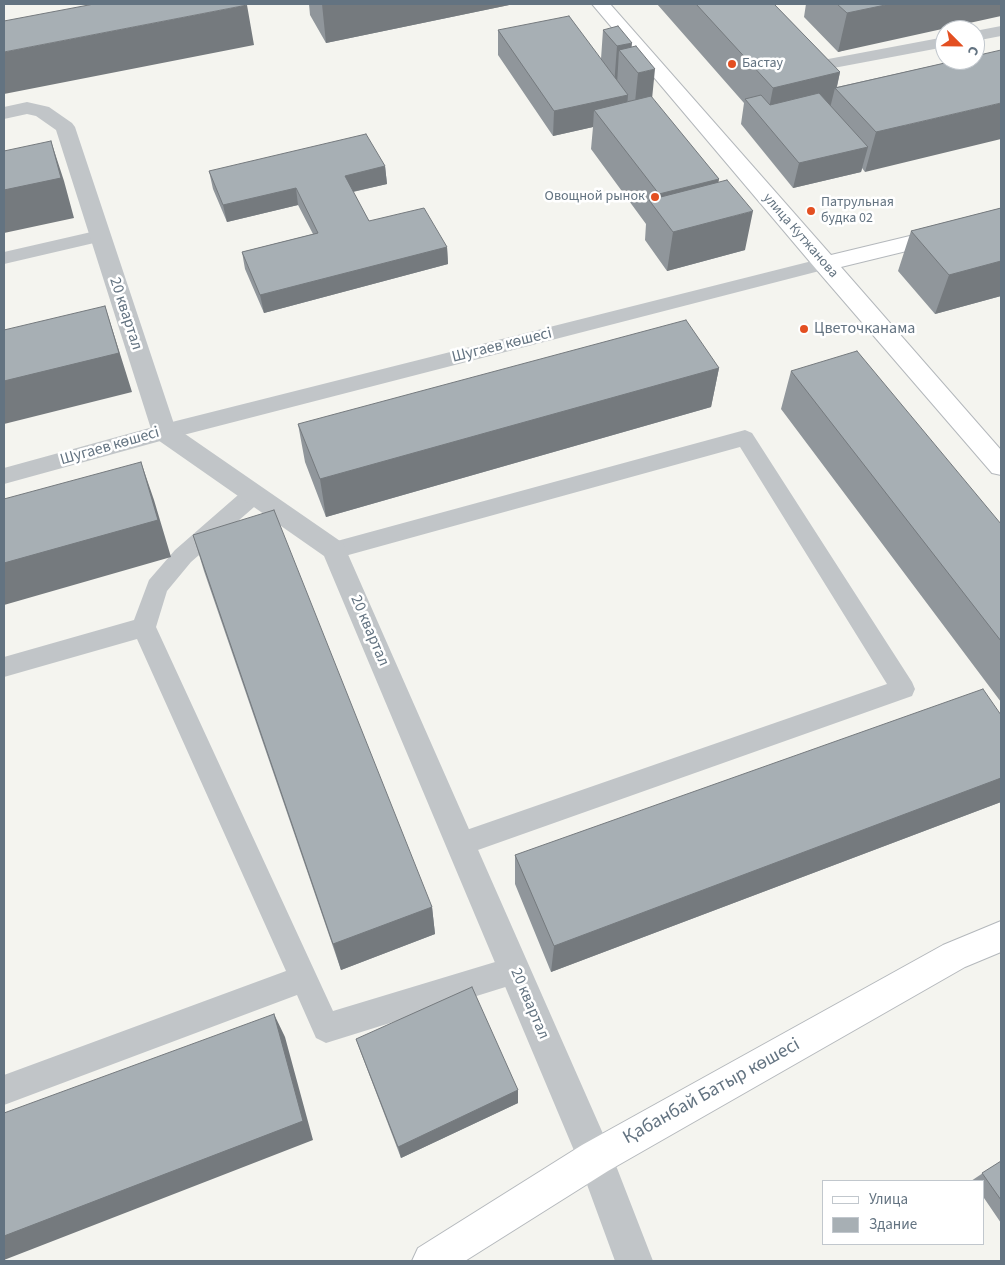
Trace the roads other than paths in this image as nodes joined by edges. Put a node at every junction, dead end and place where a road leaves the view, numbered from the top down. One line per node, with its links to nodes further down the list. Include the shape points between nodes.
1 (601, 4): 12 (main road, улица Кутжанова)
2 (1001, 31): 3 (lane)
3 (985, 34)
4 (935, 44): 6 (lane)
5 (794, 54): 6 (lane)
6 (807, 68): 7 (lane)
7 (819, 81)
8 (4, 113): 10 (street, 20 квартал, via 27,108 42,111 65,128)
9 (1001, 221): 12 (main road, Шугаев көшесі)
10 (100, 236): 11 (lane); 13 (street, 20 квартал, via 114,310)
11 (4, 258)
12 (824, 264): 13 (lane, Шугаев көшесі); 14 (main road, улица Кутжанова)
13 (164, 432): 15 (lane, Шугаев көшесі); 16 (street)
14 (1001, 466)
15 (4, 476)
16 (253, 495): 17 (street); 18 (lane, via 183,556 157,587)
17 (334, 550): 20 (street, 20 квартал); 20 (lane, via 745,438 903,689)
18 (144, 627): 19 (lane); 23 (lane)
19 (4, 667)
20 (461, 844): 22 (street, 20 квартал)
21 (1001, 936): 25 (main road, Қабанбай Батыр көшесі, via 954,956)
22 (515, 970): 23 (lane, via 326,1028); 25 (street, 20 квартал)
23 (303, 979): 24 (lane)
24 (4, 1090)
25 (595, 1158): 26 (main road, Қабанбай Батыр көшесі); 27 (street, 20 квартал)
26 (431, 1261)
27 (634, 1261)

